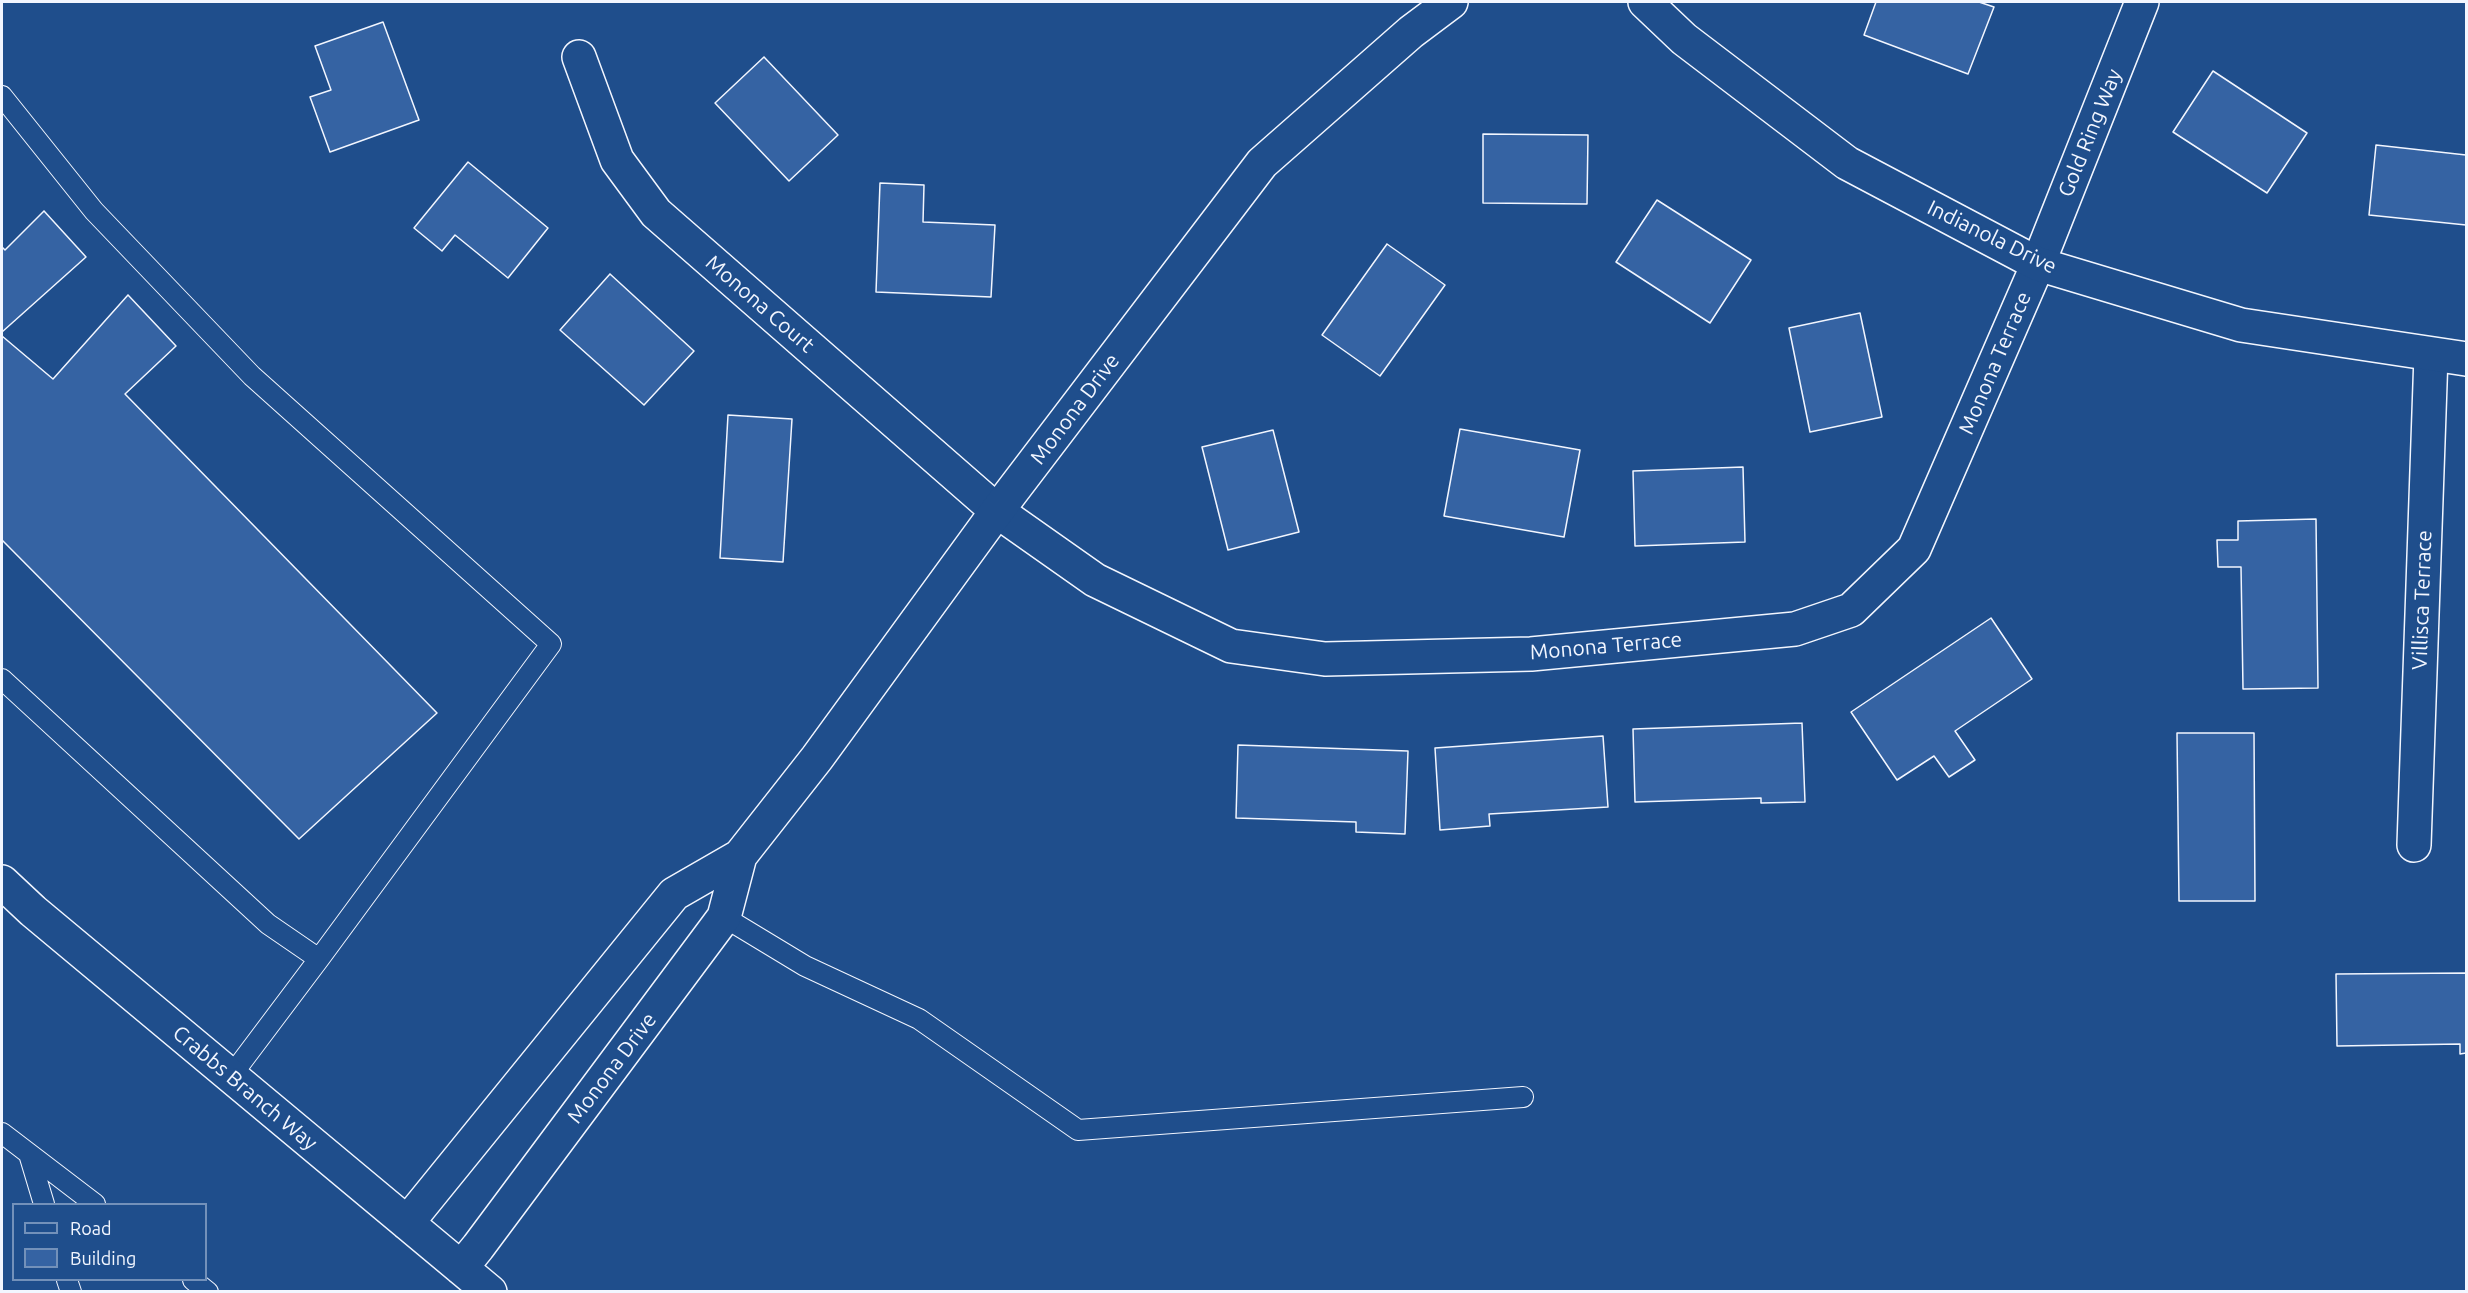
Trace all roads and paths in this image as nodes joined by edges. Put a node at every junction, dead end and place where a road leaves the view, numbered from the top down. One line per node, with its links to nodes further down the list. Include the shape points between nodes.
1 (1451, 2): 9 (street, Monona Drive, via 1411,32 1262,163)
2 (1645, 2): 6 (street, Indianola Drive, via 1684,39 1847,163)
3 (2142, 2): 6 (street, Gold Ring Way)
4 (579, 57): 9 (street, Monona Court, via 617,160 656,213)
5 (2, 96): 15 (lane, via 94,211 252,376 551,644)
6 (2038, 264): 7 (street, Indianola Drive, via 2241,326); 9 (street, Monona Terrace, via 1914,549 1851,610 1795,629 1531,654 1325,659 1231,646 1095,580)
7 (2431, 355): 8 (street, Indianola Drive); 11 (street, Villisca Terrace)
8 (2466, 359)
9 (997, 511): 12 (street, Monona Drive, via 817,758)
10 (2, 679): 15 (lane, via 268,924)
11 (2414, 845)
12 (740, 856): 14 (street, Monona Drive); 22 (street, Monona Drive, via 674,894)
13 (2, 882): 16 (street, Crabbs Branch Way)
14 (724, 917): 17 (lane, via 805,966 919,1019 1078,1130); 23 (street, Monona Drive)
15 (319, 959): 16 (lane)
16 (231, 1076): 22 (street, Crabbs Branch Way)
17 (1523, 1097)
18 (2, 1133): 19 (lane)
19 (29, 1154): 20 (lane); 21 (lane)
20 (44, 1203)
21 (94, 1203)
22 (407, 1223): 23 (street, Crabbs Branch Way)
23 (461, 1268): 26 (street, Crabbs Branch Way)
24 (193, 1281): 25 (lane)
25 (208, 1292)
26 (490, 1292)

